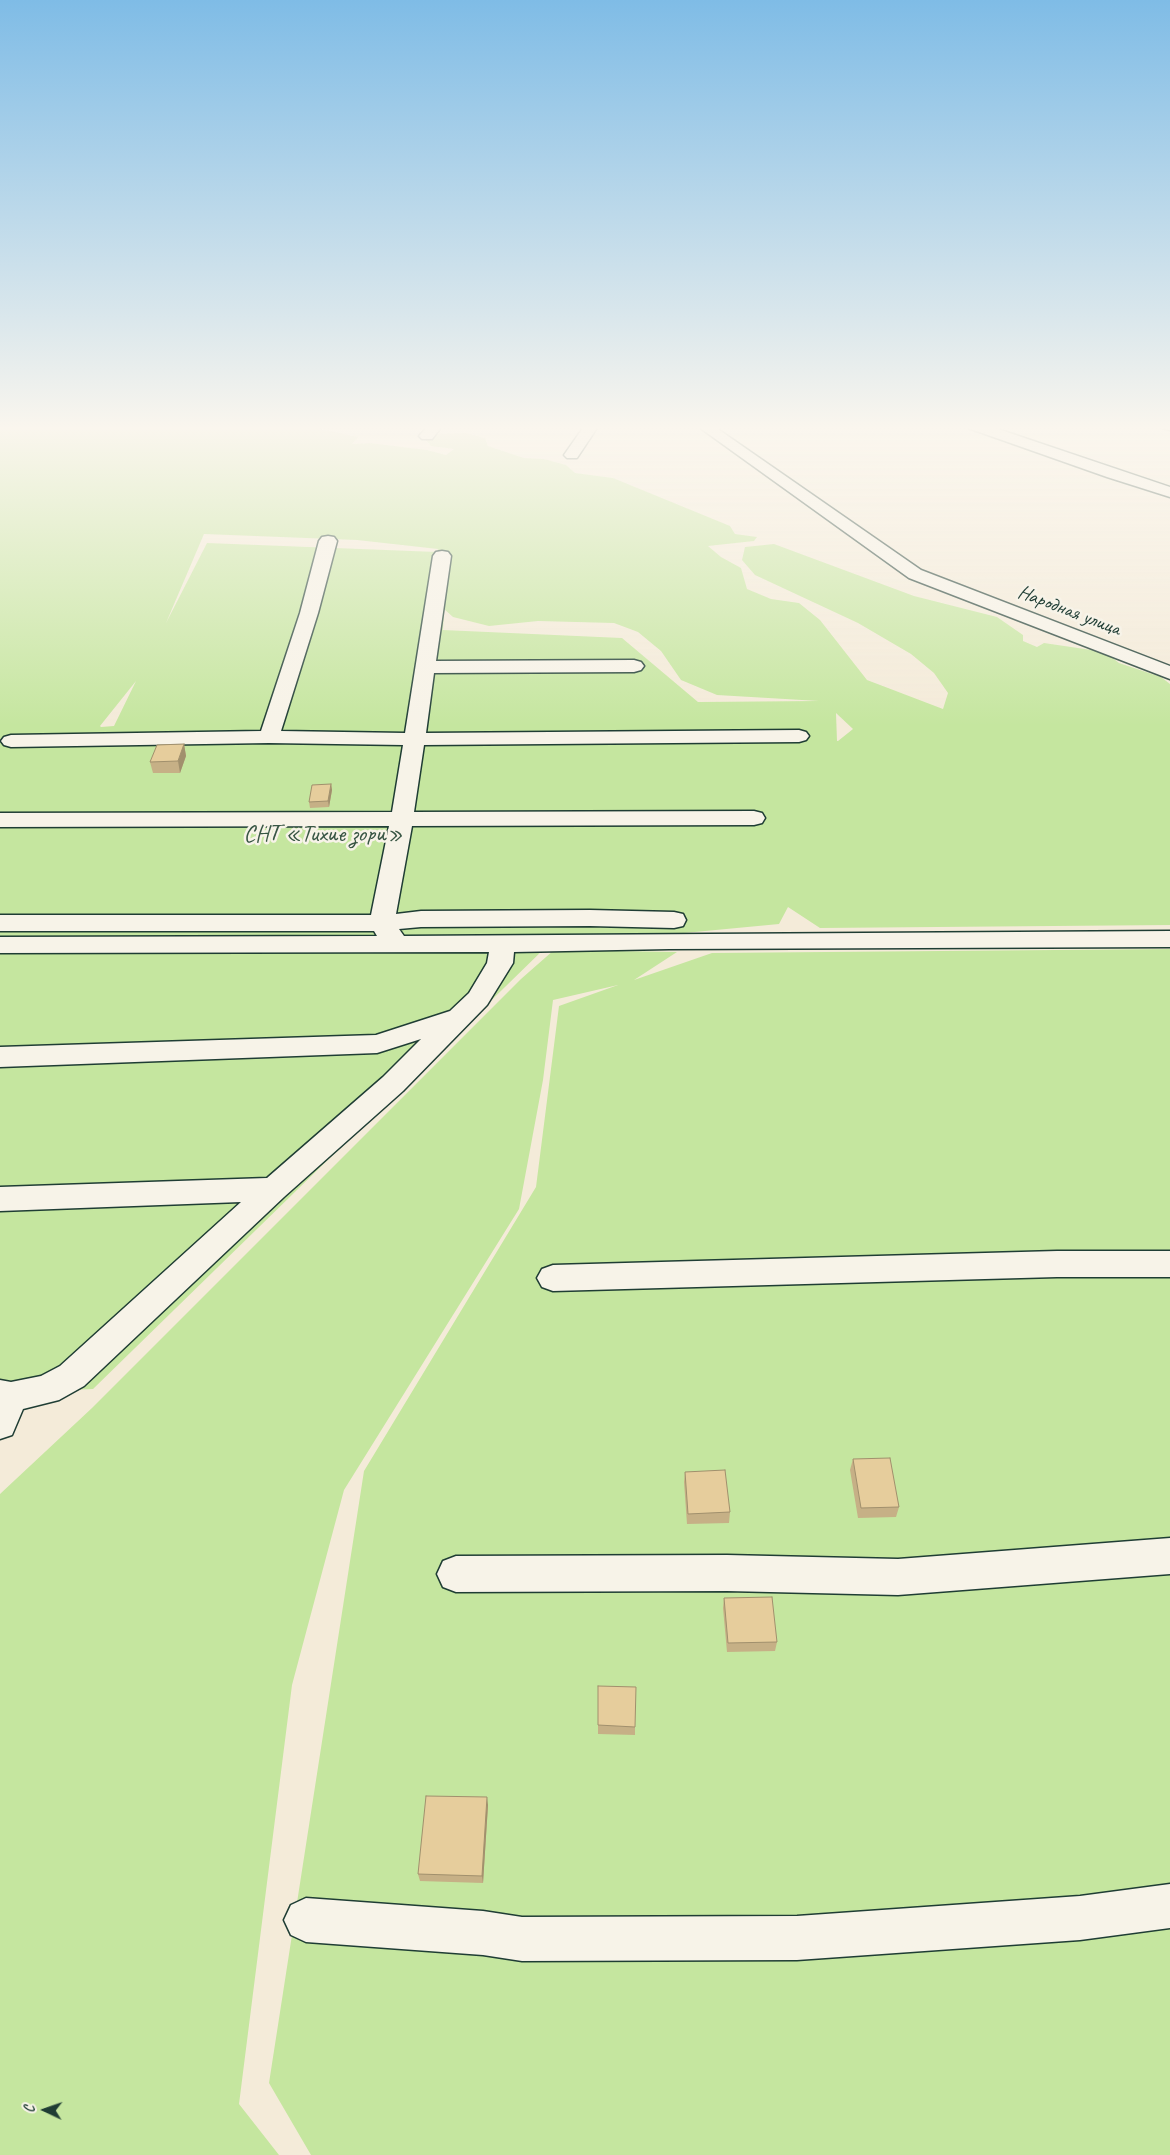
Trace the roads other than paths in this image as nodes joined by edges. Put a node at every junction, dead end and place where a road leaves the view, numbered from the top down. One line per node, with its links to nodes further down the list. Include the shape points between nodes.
1 (847, 526): 6 (street, Народная улица, via 915,574)
2 (328, 541): 8 (street, via 310,613)
3 (442, 556): 5 (street)
4 (634, 666): 5 (street)
5 (425, 667): 9 (street)
6 (1170, 673)
7 (799, 736): 9 (street)
8 (269, 737): 9 (street); 10 (street)
9 (414, 739): 13 (street)
10 (11, 741)
11 (754, 818): 13 (street)
12 (0, 820): 13 (street)
13 (402, 820): 16 (street)
14 (674, 920): 16 (street, via 431,919)
15 (0, 923): 16 (street)
16 (388, 934): 18 (street); 19 (street)
17 (1170, 939): 18 (street)
18 (503, 944): 20 (street, via 500,964 478,999)
19 (0, 945)
20 (459, 1016): 21 (street, via 377,1044); 22 (street, via 393,1084)
21 (0, 1057)
22 (274, 1189): 23 (street); 26 (street, via 72,1376 47,1390)
23 (0, 1199)
24 (1170, 1264): 25 (street, via 1057,1264)
25 (553, 1278)
26 (4, 1406)
27 (1170, 1556): 28 (street, via 898,1577 727,1573)
28 (456, 1574)
29 (1170, 1906): 30 (street, via 1080,1918 797,1938 522,1939 483,1933)
30 (306, 1920)

